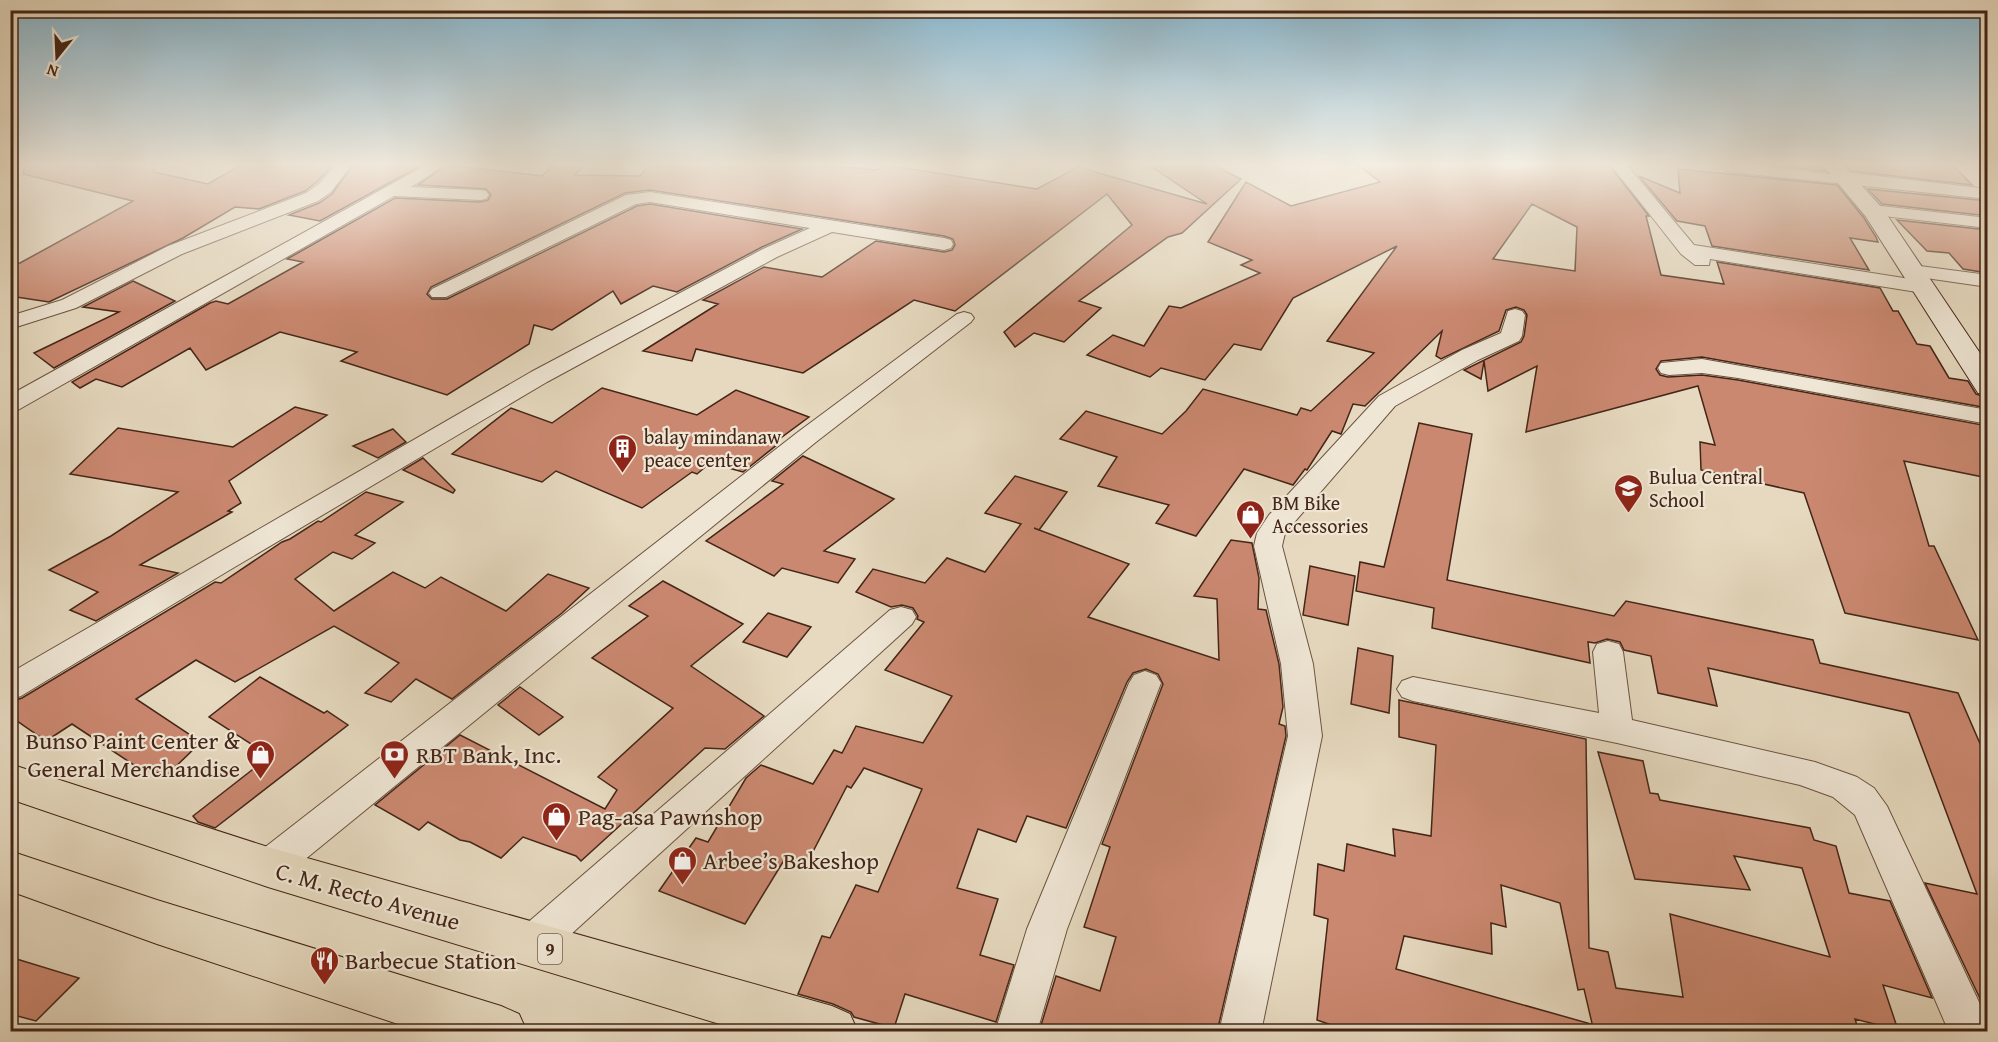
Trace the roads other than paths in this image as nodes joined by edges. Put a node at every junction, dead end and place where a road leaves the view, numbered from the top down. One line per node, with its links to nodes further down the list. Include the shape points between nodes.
1 (269, 214): 18 (street, via 175,250 69,304)
2 (352, 214): 22 (street)
3 (602, 214): 15 (street)
4 (753, 214): 9 (street)
5 (1658, 214): 11 (street)
6 (1874, 214): 13 (main road)
7 (1904, 214): 8 (street)
8 (1988, 223)
9 (829, 226): 10 (street); 27 (street, via 770,253 539,377)
10 (944, 244)
11 (1688, 250): 12 (street); 13 (street)
12 (1706, 264)
13 (1917, 279): 14 (street); 19 (main road)
14 (1988, 281)
15 (439, 294)
16 (1515, 315): 37 (street, via 1511,336 1506,340 1470,355 1387,401 1271,533 1268,546 1292,639 1305,711 1305,736)
17 (964, 318): 31 (street, via 807,437)
18 (10, 323)
19 (1978, 358): 21 (main road)
20 (1669, 368): 23 (street, via 1702,366 1738,371)
21 (1988, 387)
22 (10, 405)
23 (1988, 417)
24 (901, 617): 33 (street)
25 (1608, 652): 29 (street)
26 (1144, 683): 36 (street, via 1047,929)
27 (10, 688)
28 (1413, 689): 29 (street)
29 (1617, 730): 38 (street, via 1820,777 1863,798)
30 (10, 780): 31 (highway, C. M. Recto Avenue / 9)
31 (268, 867): 33 (highway, C. M. Recto Avenue / 9)
32 (10, 871): 34 (highway, via 168,926)
33 (532, 944): 35 (highway, C. M. Recto Avenue / 9)
34 (501, 1032)
35 (832, 1032)
36 (1016, 1032)
37 (1240, 1032)
38 (1971, 1032)

